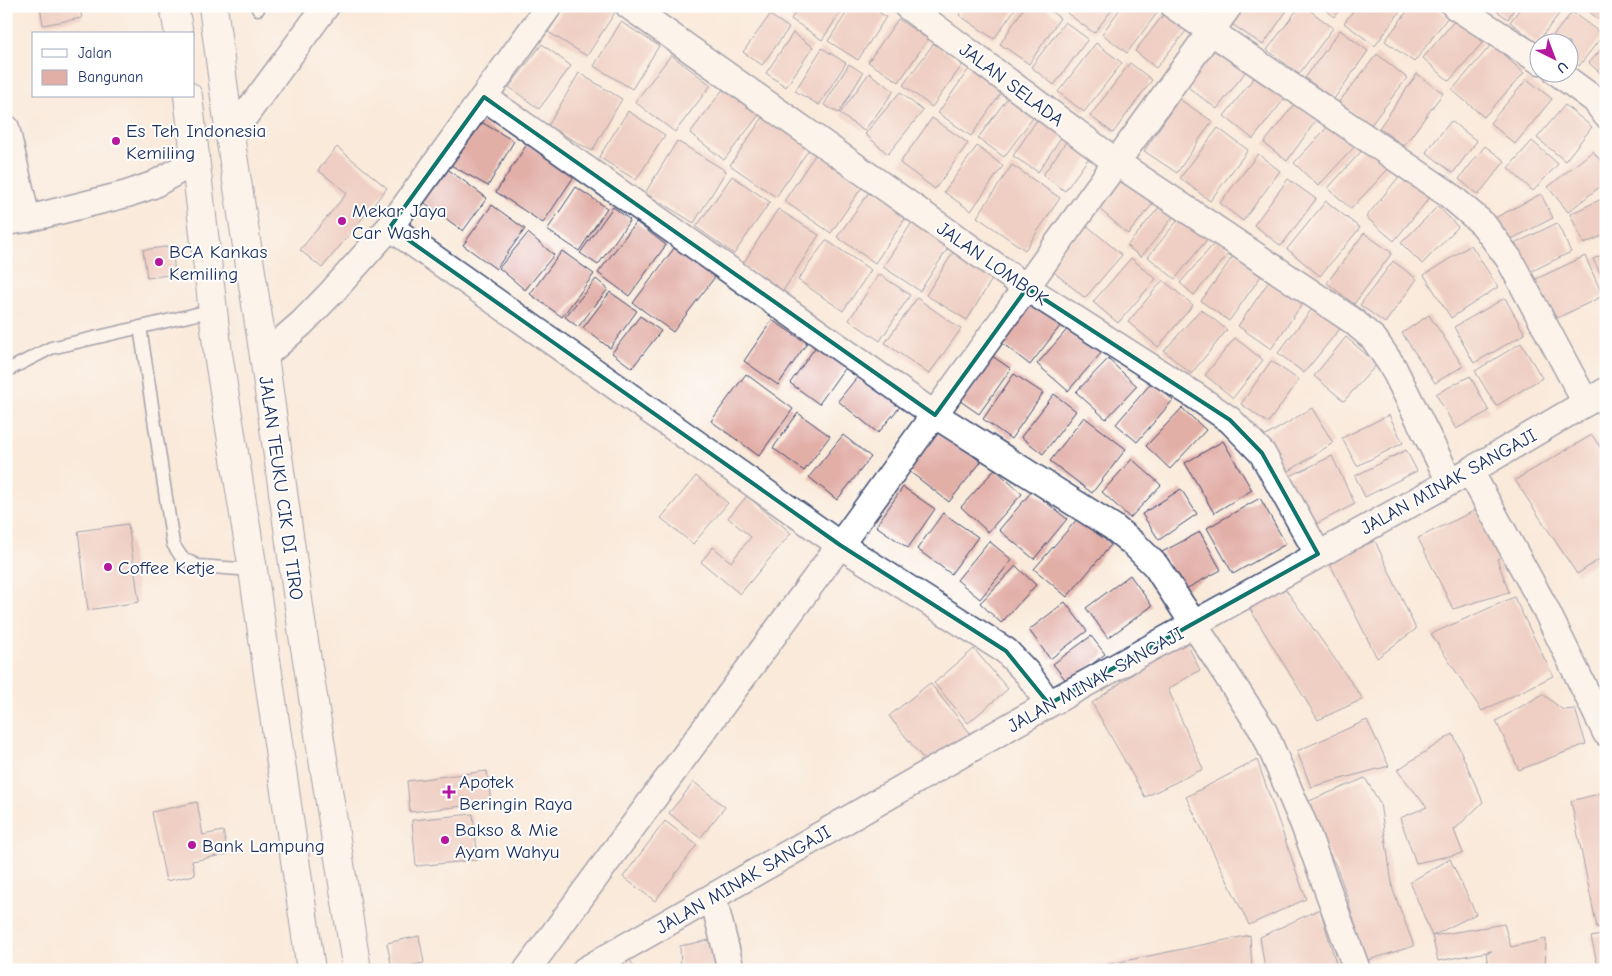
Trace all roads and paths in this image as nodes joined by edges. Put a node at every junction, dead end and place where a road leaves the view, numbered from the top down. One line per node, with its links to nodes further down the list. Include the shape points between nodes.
1 (174, 6): 10 (street)
2 (213, 6): 18 (street, JALAN TEUKU CIK DI TIRO)
3 (326, 6): 18 (street)
4 (549, 6): 14 (street)
5 (629, 6): 23 (street, JALAN LOMBOK)
6 (907, 6): 20 (street, JALAN SELADA)
7 (1174, 6): 11 (street)
8 (1229, 6): 11 (street)
9 (1455, 6): 12 (street)
10 (179, 32)
11 (1210, 32): 20 (street); 28 (street, via 1448,194 1483,224 1509,259)
12 (1530, 55)
13 (1571, 82): 16 (street, via 1595,100)
14 (484, 97): 22 (street); 29 (street)
15 (188, 98): 19 (street)
16 (1606, 114)
17 (6, 128): 21 (street)
18 (230, 136): 26 (street, JALAN TEUKU CIK DI TIRO)
19 (195, 161): 21 (street, via 127,194); 24 (street)
20 (1116, 162): 23 (street); 30 (street, JALAN SELADA, via 1353,321 1374,339)
21 (17, 221)
22 (390, 227): 26 (street, via 302,323); 31 (street)
23 (1027, 288): 29 (street); 32 (street, JALAN LOMBOK, via 1230,420 1262,453)
24 (214, 310): 25 (lane); 33 (street, via 218,354)
25 (140, 327): 27 (lane, via 51,348); 33 (lane, via 173,544 182,558 198,566)
26 (264, 356): 39 (street, JALAN TEUKU CIK DI TIRO, via 303,635)
27 (6, 371)
28 (1596, 397): 30 (street, JALAN MINAK SANGAJI)
29 (935, 415): 31 (street); 34 (street, via 1112,527 1135,545 1156,566)
30 (1460, 477): 32 (street, JALAN MINAK SANGAJI); 36 (street, JALAN SELADA, via 1544,606)
31 (840, 545): 35 (street, via 1006,652 1028,674); 40 (street)
32 (1318, 554): 34 (street, JALAN MINAK SANGAJI)
33 (253, 570): 38 (street)
34 (1194, 622): 35 (street, JALAN MINAK SANGAJI); 43 (street, via 1265,734 1304,825)
35 (1049, 704): 37 (street, JALAN MINAK SANGAJI)
36 (1606, 733)
37 (713, 897): 41 (street, JALAN MINAK SANGAJI); 42 (street)
38 (311, 970)
39 (356, 970)
40 (527, 970)
41 (585, 970)
42 (731, 970)
43 (1357, 970)

